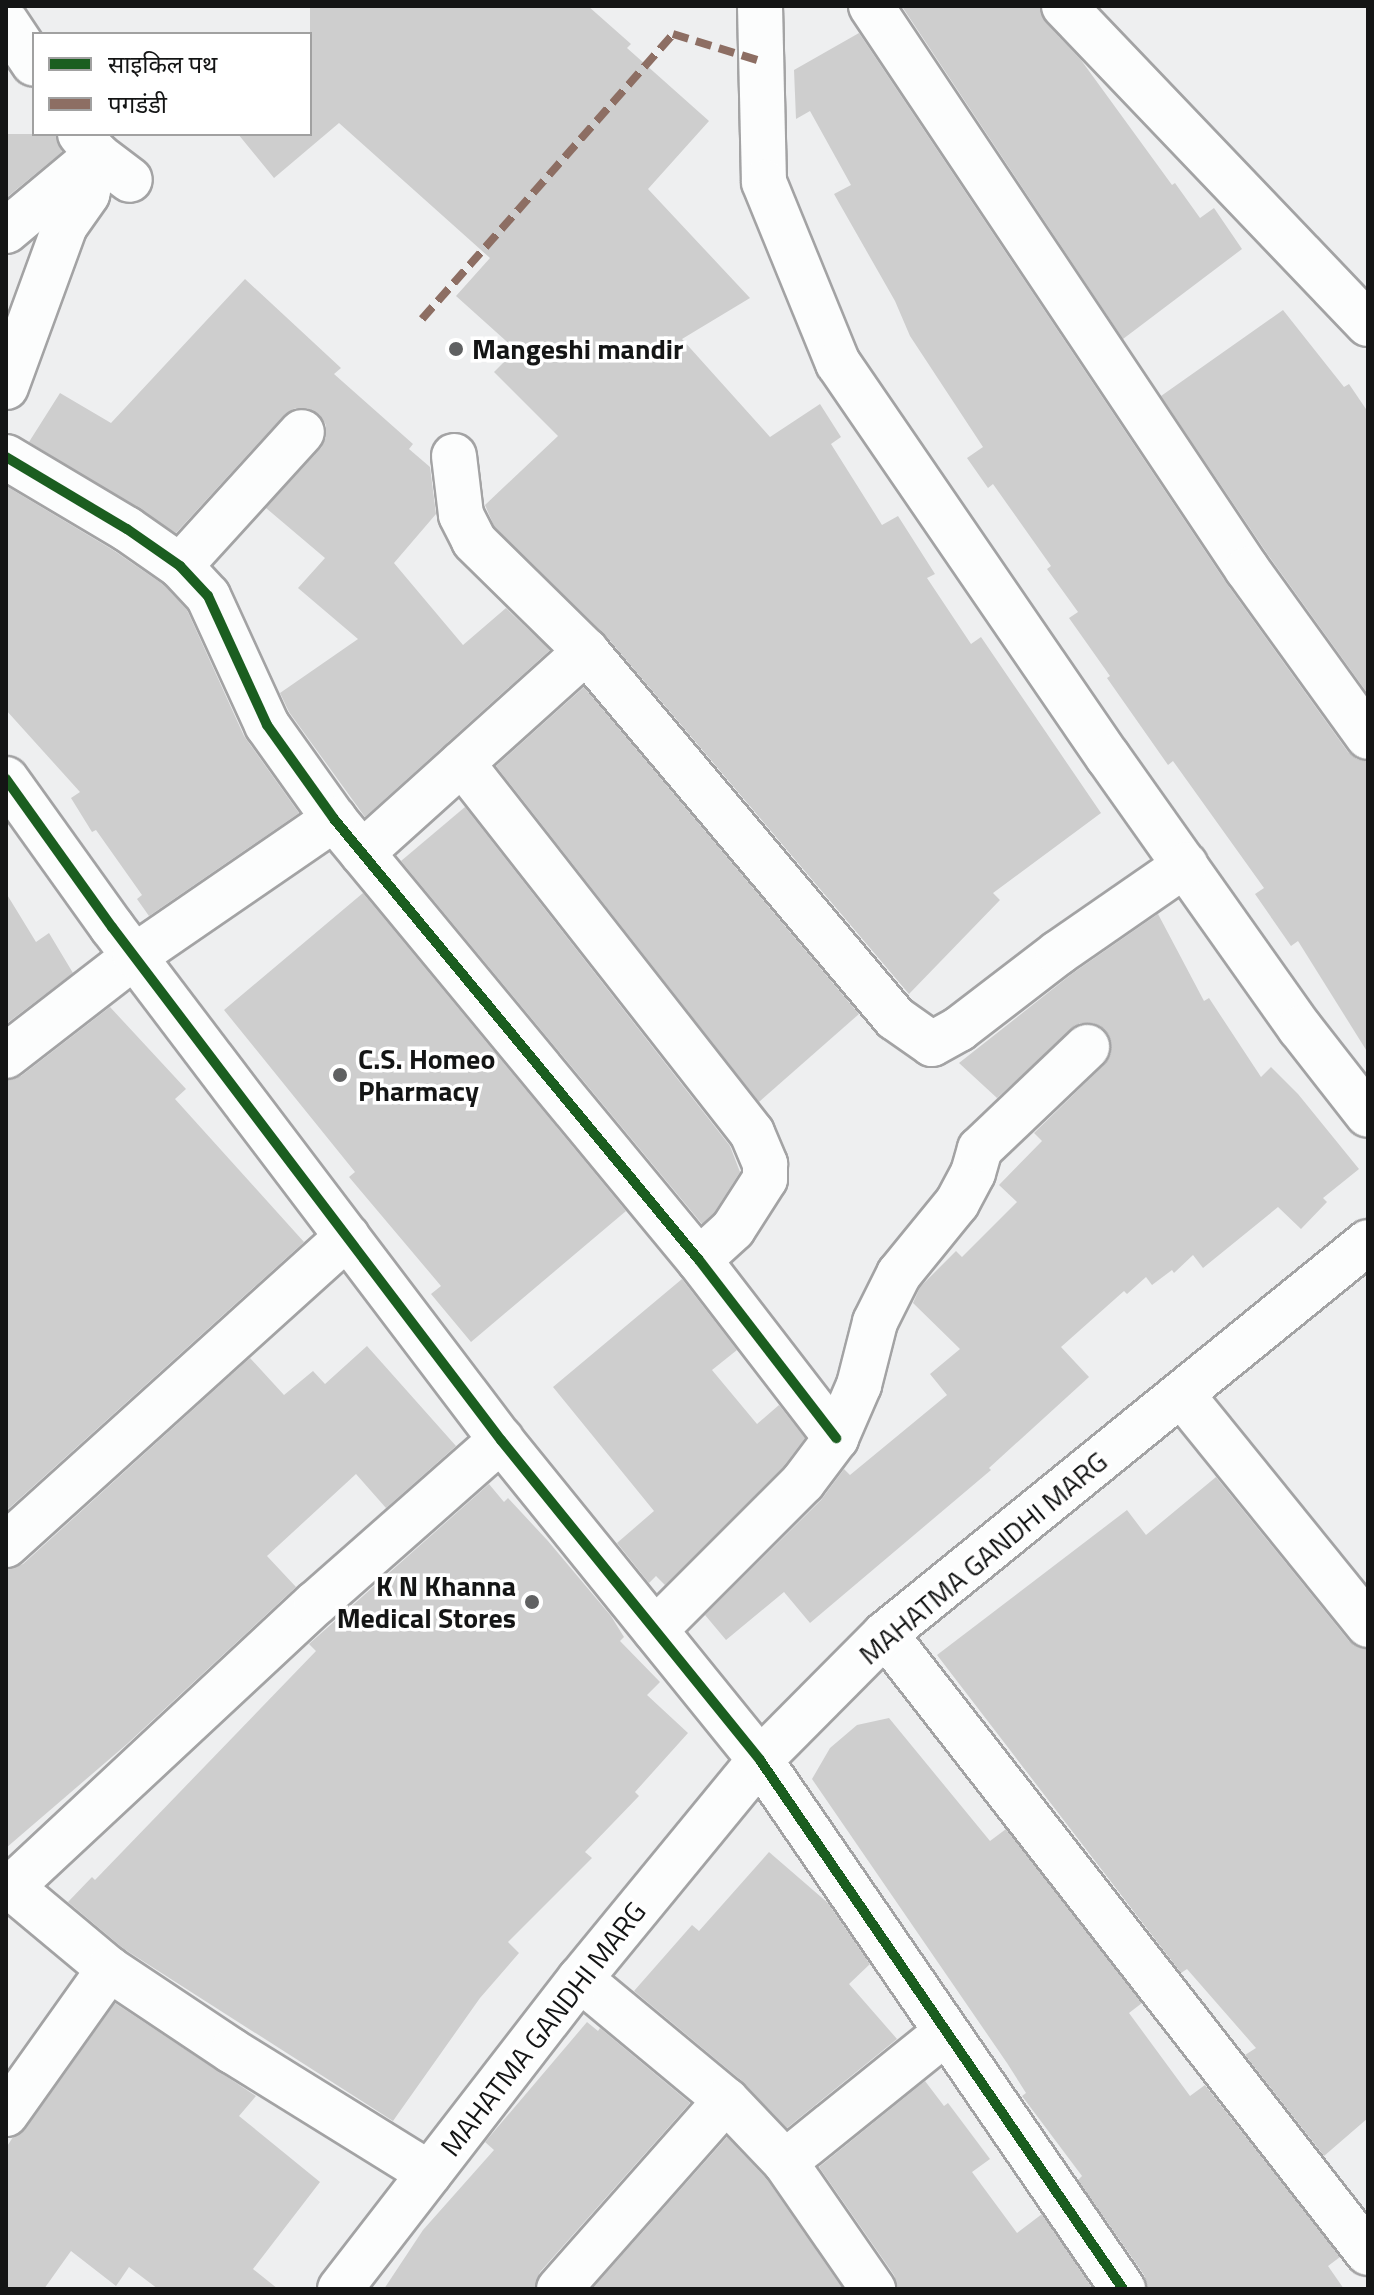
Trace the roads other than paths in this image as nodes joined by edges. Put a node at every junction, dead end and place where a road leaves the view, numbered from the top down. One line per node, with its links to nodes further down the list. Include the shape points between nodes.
1 (13, 6): 5 (street)
2 (871, 6): 17 (street, via 1247,569)
3 (1064, 6): 10 (street)
4 (758, 7): 22 (street, via 764,182 838,363)
5 (6, 11)
6 (6, 22): 7 (street)
7 (32, 61)
8 (102, 156): 9 (street); 11 (street, via 87,194 65,226)
9 (6, 231)
10 (1368, 324)
11 (6, 387)
12 (302, 432): 15 (street)
13 (454, 456): 16 (street, via 461,515 474,541)
14 (6, 457): 15 (street)
15 (180, 566): 20 (street, via 208,596 267,725)
16 (586, 651): 18 (street); 22 (street, via 895,1018 932,1044)
17 (1368, 737)
18 (462, 763): 21 (street); 29 (street, via 752,1133 765,1164 765,1179 733,1229)
19 (6, 779): 23 (street)
20 (334, 819): 21 (street); 23 (street)
21 (362, 853): 29 (street)
22 (1185, 865): 26 (street)
23 (135, 956): 25 (street); 27 (street)
24 (1087, 1047): 31 (street, via 980,1149 957,1203 899,1274 875,1322 859,1385)
25 (6, 1056)
26 (1368, 1115)
27 (347, 1237): 32 (street); 33 (street)
28 (1368, 1242): 30 (street, MAHATMA GANDHI MARG)
29 (699, 1260): 31 (street)
30 (1182, 1395): 34 (street); 36 (street, MAHATMA GANDHI MARG)
31 (836, 1438): 35 (street, via 803,1482)
32 (501, 1440): 35 (street); 38 (street)
33 (6, 1545)
34 (1368, 1625)
35 (655, 1630): 37 (street)
36 (885, 1634): 37 (street, MAHATMA GANDHI MARG); 46 (street)
37 (760, 1760): 40 (street, MAHATMA GANDHI MARG); 41 (street)
38 (8, 1885): 39 (street)
39 (109, 1969): 43 (street); 45 (street)
40 (580, 1979): 42 (street); 45 (street, MAHATMA GANDHI MARG)
41 (946, 2032): 44 (street); 50 (street)
42 (726, 2100): 44 (street); 48 (street)
43 (6, 2114)
44 (785, 2162): 49 (street)
45 (429, 2173): 47 (street, MAHATMA GANDHI MARG)
46 (1368, 2253)
47 (340, 2289)
48 (559, 2289)
49 (873, 2289)
50 (1123, 2289)

